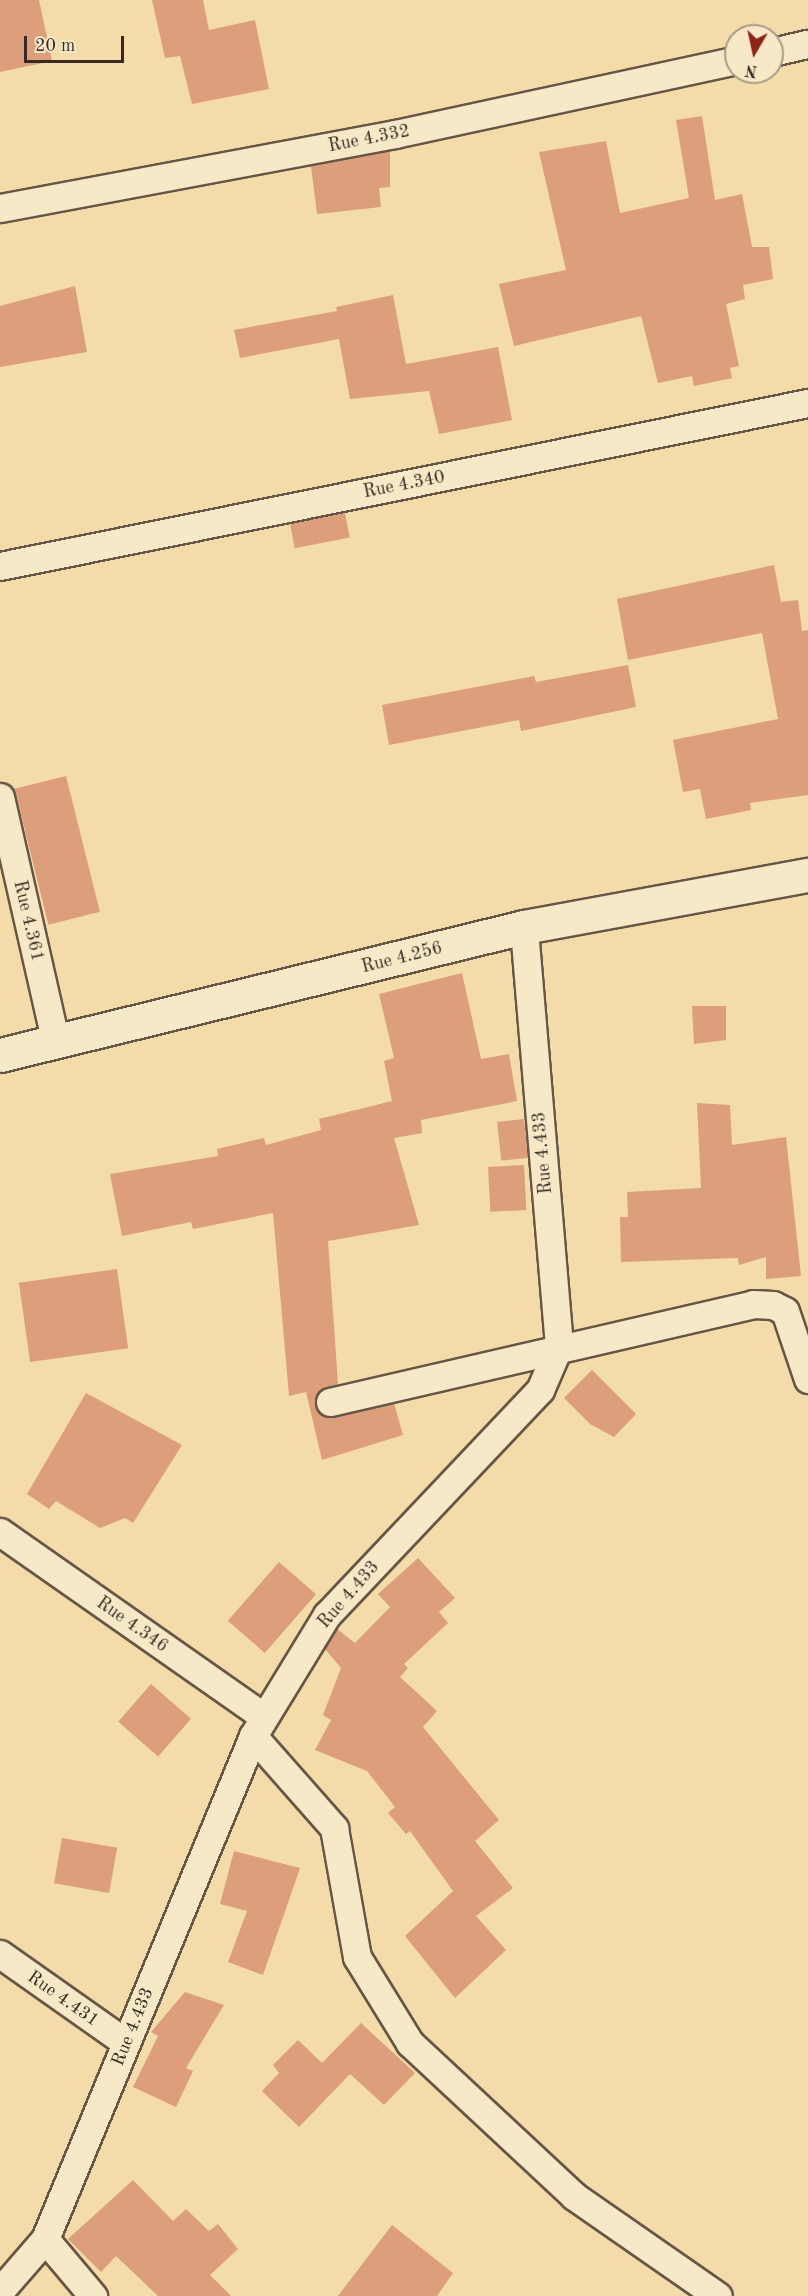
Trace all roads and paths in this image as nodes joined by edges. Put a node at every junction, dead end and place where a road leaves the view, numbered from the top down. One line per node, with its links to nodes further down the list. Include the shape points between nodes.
1 (808, 44): 2 (street)
2 (784, 49)
3 (724, 63): 4 (street, Rue 4.332, via 395,134)
4 (0, 208)
5 (808, 403): 6 (street, Rue 4.340)
6 (0, 566)
7 (0, 797): 10 (street, Rue 4.361)
8 (808, 875): 9 (street, Rue 4.256)
9 (524, 927): 10 (street, Rue 4.256); 12 (street, Rue 4.433)
10 (56, 1044): 11 (street, Rue 4.256)
11 (0, 1055)
12 (559, 1346): 13 (street, via 753,1304 773,1305 785,1311); 14 (street); 16 (street, Rue 4.433, via 540,1390 327,1615)
13 (808, 1378)
14 (330, 1402)
15 (0, 1532): 16 (street, Rue 4.346)
16 (258, 1726): 18 (street, Rue 4.433); 22 (street, Rue 4.346, via 334,1828 357,1957 410,2043 574,2196)
17 (0, 1954): 18 (street, Rue 4.431)
18 (126, 2043): 19 (street, Rue 4.433)
19 (45, 2239): 20 (street, Rue 4.433); 21 (street)
20 (0, 2291)
21 (93, 2296)
22 (718, 2296)

